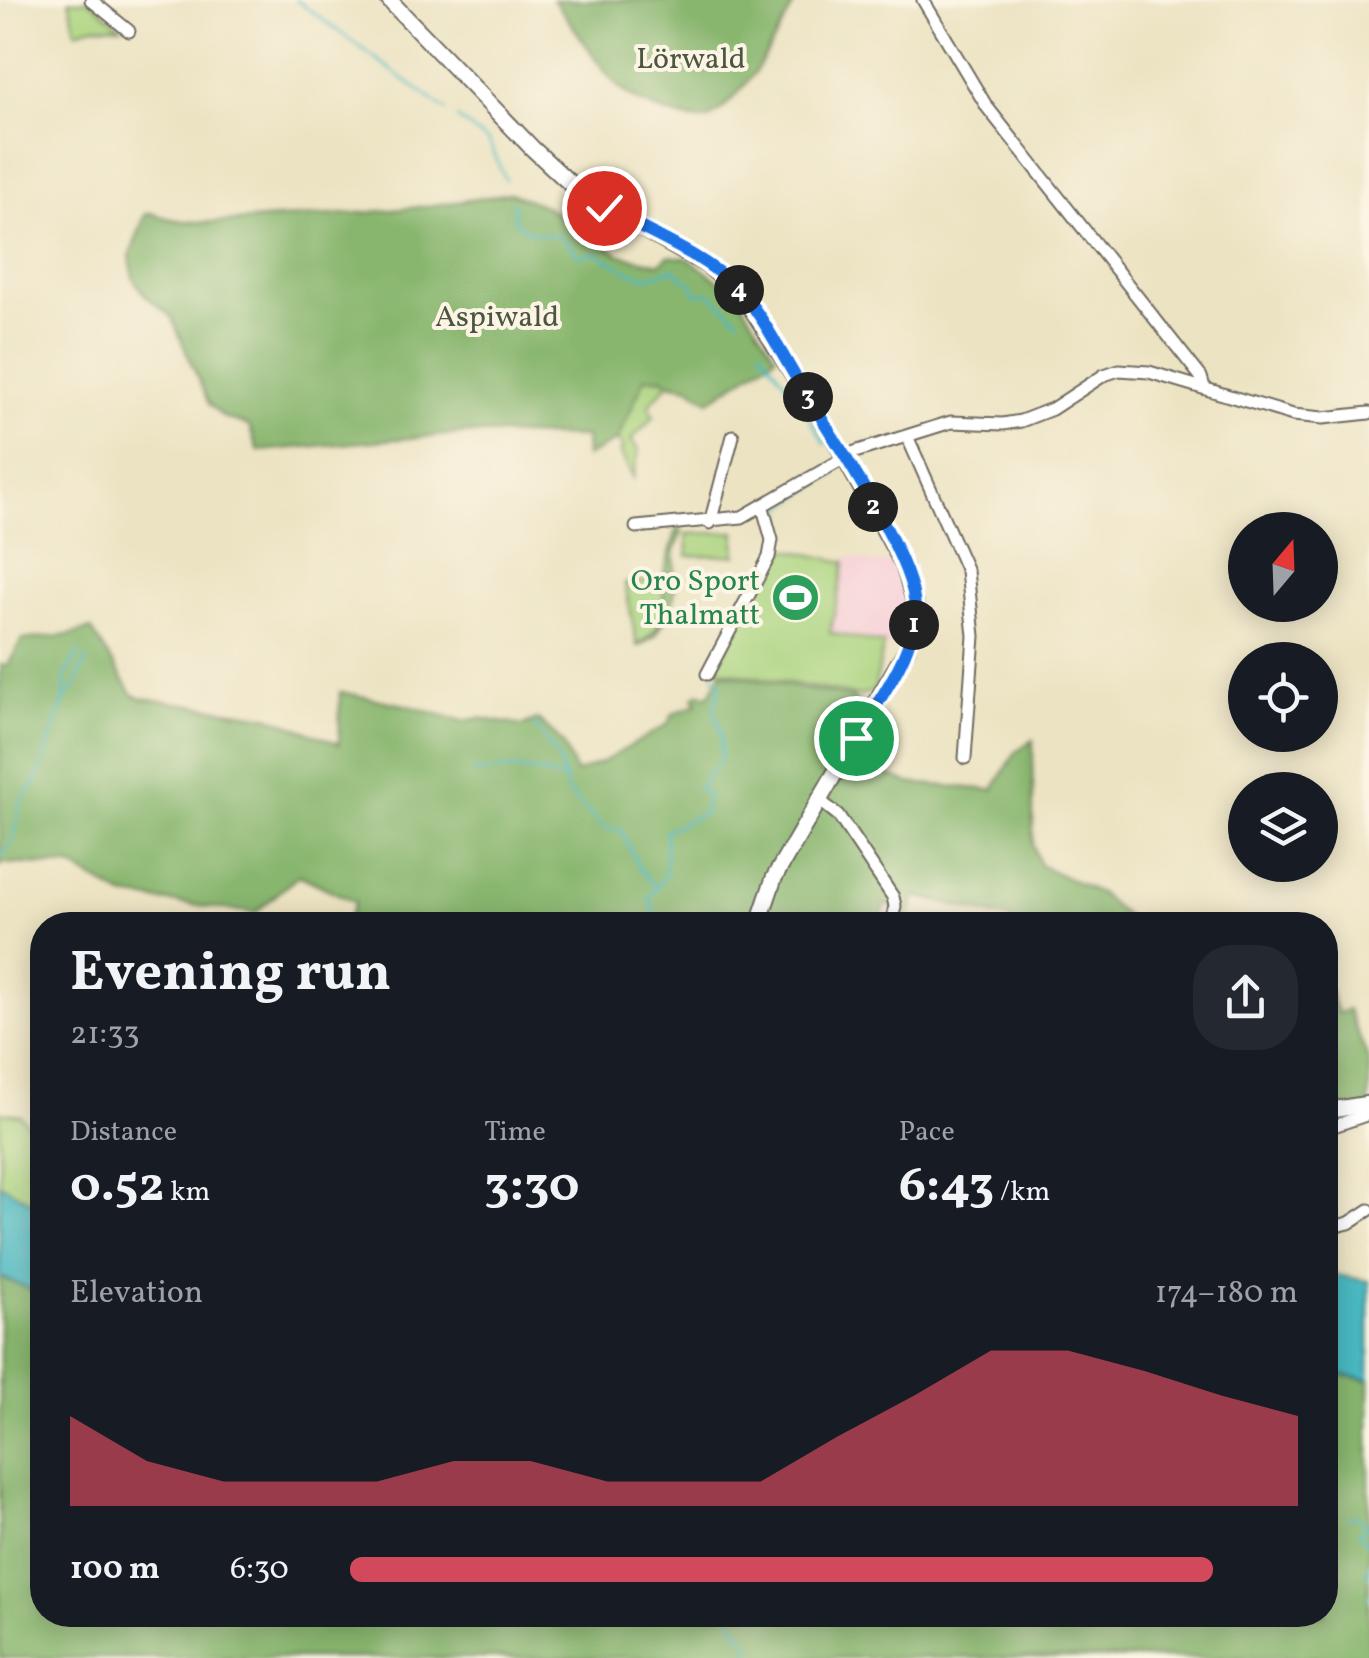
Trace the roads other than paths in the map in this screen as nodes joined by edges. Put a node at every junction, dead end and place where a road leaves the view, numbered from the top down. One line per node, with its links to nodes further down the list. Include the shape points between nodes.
1 (91, 0): 4 (street)
2 (389, 0): 9 (main road, via 573,186 737,288)
3 (923, 0): 5 (street, via 987,107)
4 (129, 31)
5 (1204, 387): 6 (street, via 1293,415); 8 (street, via 1119,370 1021,421 959,420)
6 (1369, 413)
7 (734, 436): 11 (street)
8 (907, 436): 9 (street); 14 (street, via 966,571 974,636)
9 (845, 458): 10 (street); 15 (main road, via 904,566 915,612 903,656)
10 (763, 508): 11 (street); 13 (street, via 772,540 769,557)
11 (710, 523): 12 (street)
12 (636, 527)
13 (707, 674)
14 (965, 758)
15 (819, 800): 16 (main road); 17 (street, via 838,815 893,897)
16 (762, 912)
17 (894, 912)
18 (1369, 1104): 19 (main road)
19 (1338, 1109)
20 (1369, 1114): 21 (street)
21 (1338, 1125)
22 (1369, 1210): 23 (street)
23 (1338, 1226)

